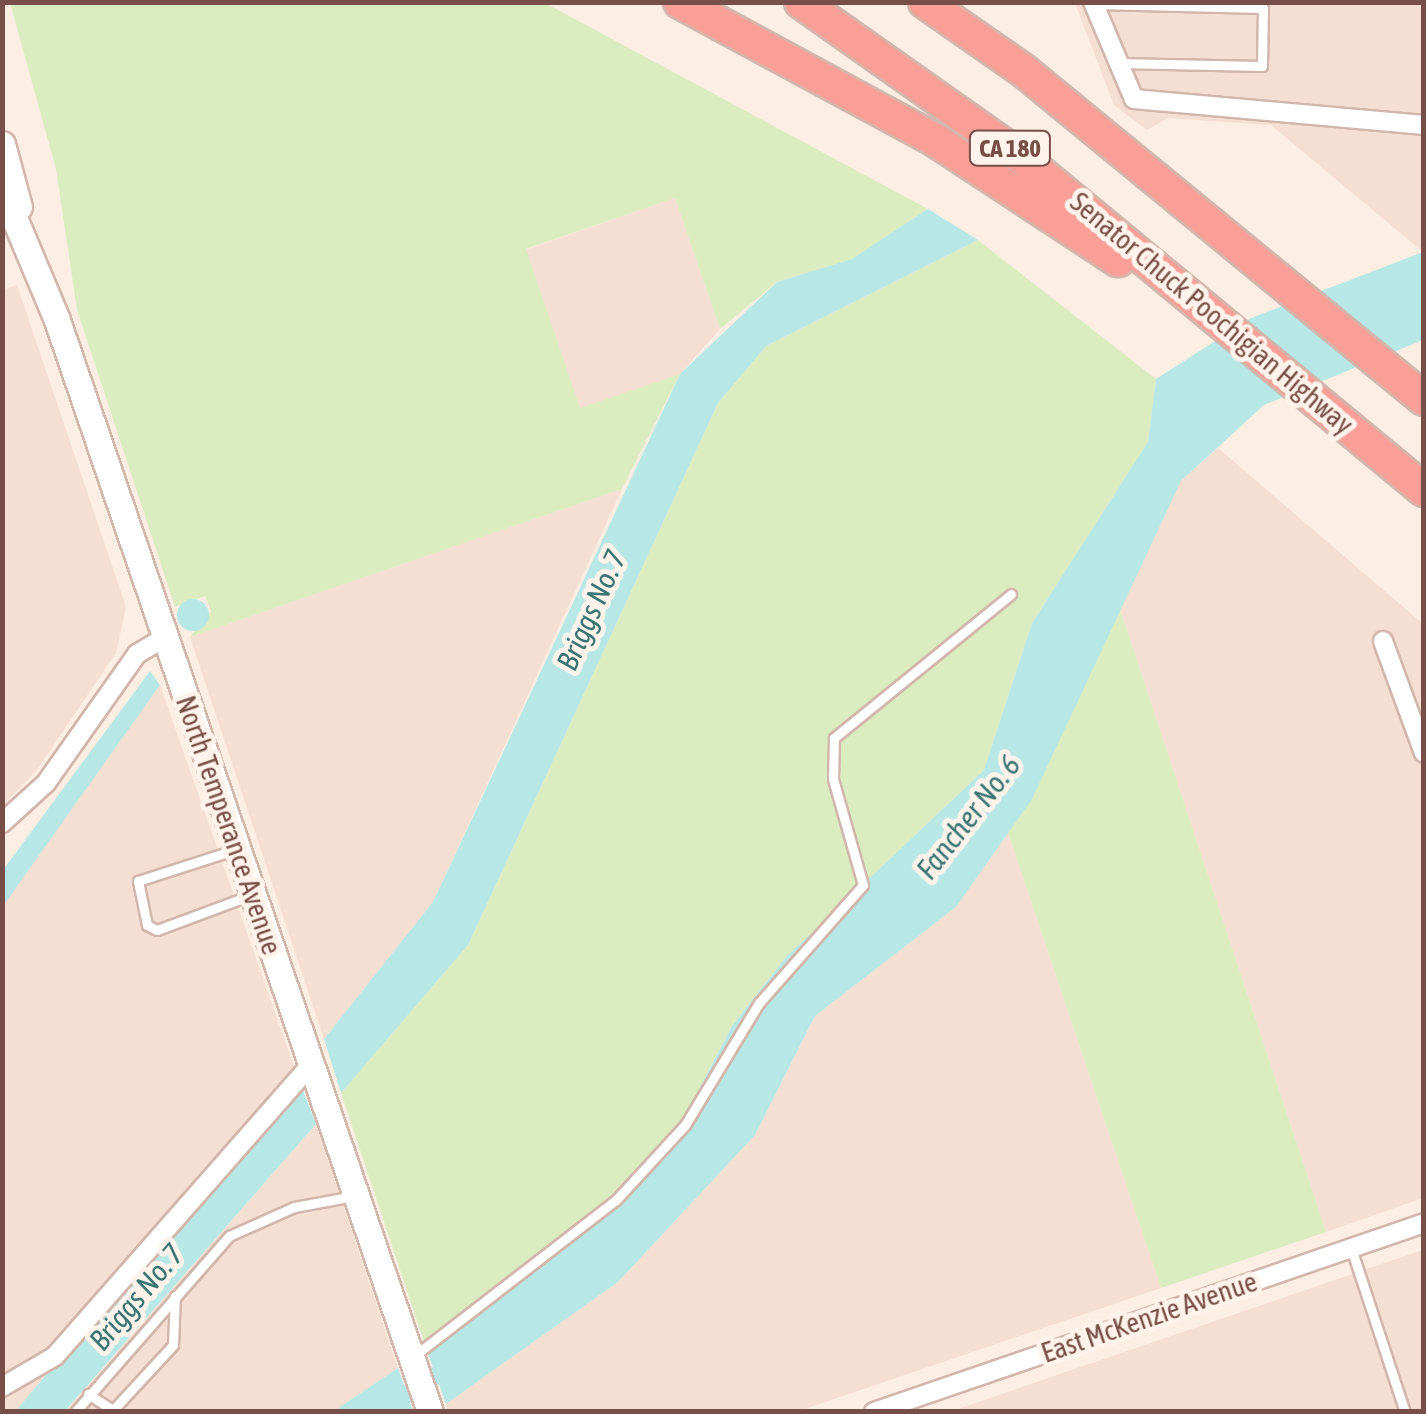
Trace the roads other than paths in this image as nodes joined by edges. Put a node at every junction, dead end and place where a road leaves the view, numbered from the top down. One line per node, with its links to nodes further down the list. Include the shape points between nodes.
1 (680, 2): 13 (highway, via 935,140 1160,292)
2 (802, 2): 13 (highway, Senator Chuck Poochigian Highway / CA 180, via 1022,156)
3 (924, 2): 8 (highway, CA 180)
4 (957, 2): 8 (highway)
5 (1093, 3): 6 (lane); 7 (street)
6 (1263, 5): 7 (lane, via 1262,66)
7 (1113, 63): 9 (street, via 1134,99)
8 (1024, 71): 14 (highway, CA 180)
9 (1424, 125)
10 (2, 144): 12 (main road, North Temperance Avenue)
11 (2, 190): 12 (main road, North Temperance Avenue)
12 (27, 239): 17 (main road, North Temperance Avenue)
13 (1210, 308): 15 (highway, Senator Chuck Poochigian Highway / CA 180)
14 (1424, 399)
15 (1424, 490)
16 (1011, 594): 29 (lane, via 834,738 833,779 863,884 759,1003 685,1125 616,1200)
17 (165, 637): 21 (street, via 137,654 46,783); 22 (main road, North Temperance Avenue)
18 (1383, 640): 19 (street)
19 (1419, 732): 20 (street)
20 (1424, 754)
21 (2, 823)
22 (237, 850): 23 (main road, North Temperance Avenue); 23 (lane, via 138,880 136,892 157,930)
23 (253, 894): 24 (main road, North Temperance Avenue)
24 (312, 1063): 25 (main road, North Temperance Avenue); 30 (street, via 55,1356)
25 (356, 1195): 28 (lane, via 294,1207 228,1236); 29 (main road, North Temperance Avenue)
26 (1424, 1223): 27 (street, East McKenzie Avenue)
27 (1351, 1248): 34 (street, East McKenzie Avenue); 35 (lane)
28 (175, 1296): 31 (lane); 31 (lane, via 173,1345 113,1410)
29 (415, 1368): 32 (main road, North Temperance Avenue)
30 (2, 1387)
31 (88, 1394): 33 (lane)
32 (429, 1408)
33 (75, 1412)
34 (874, 1412)
35 (1405, 1412)

